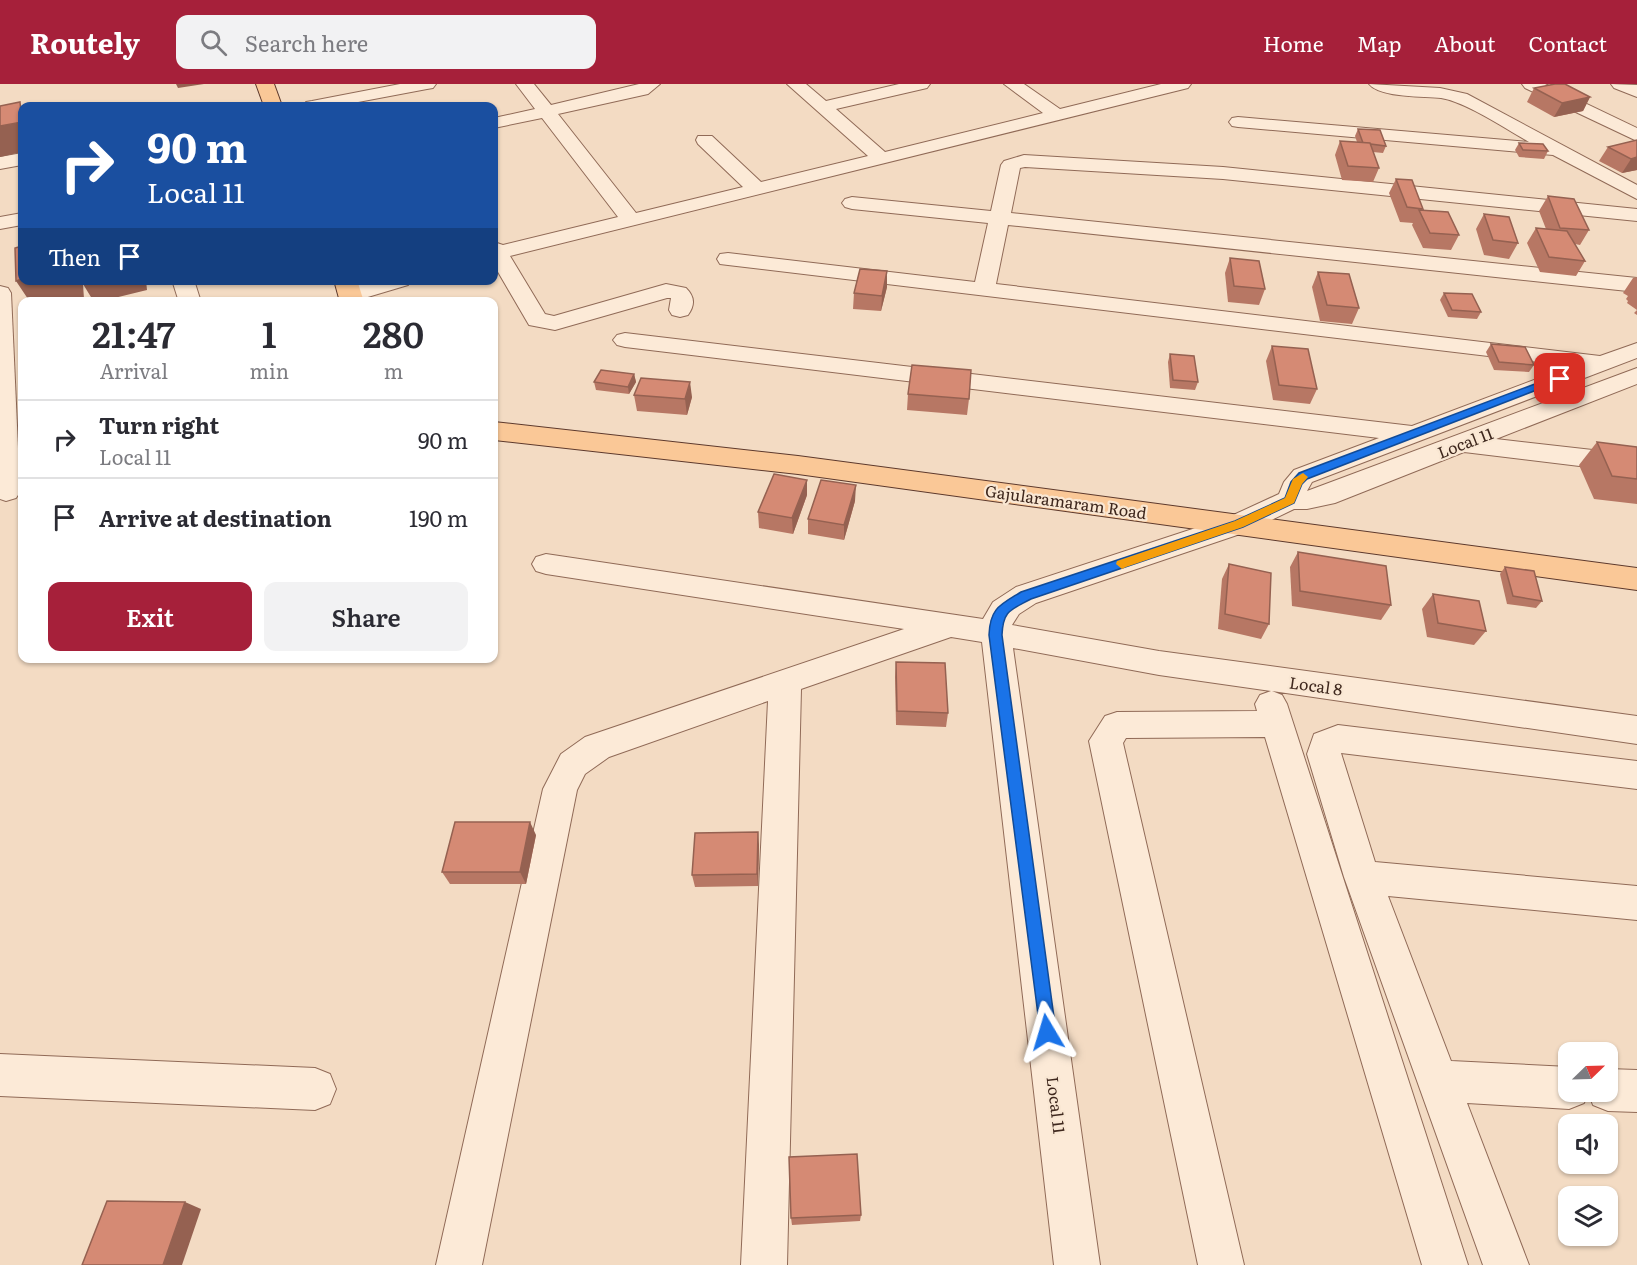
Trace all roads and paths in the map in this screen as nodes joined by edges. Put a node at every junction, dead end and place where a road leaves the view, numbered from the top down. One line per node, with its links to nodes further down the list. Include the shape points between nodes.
1 (265, 84): 14 (main road)
2 (427, 84): 11 (street)
3 (525, 84): 18 (street)
4 (651, 84): 18 (street, via 642,90)
5 (796, 84): 17 (street)
6 (921, 84): 17 (street)
7 (1013, 84): 19 (street)
8 (1182, 84): 19 (street)
9 (1531, 84): 22 (street)
10 (1620, 84): 13 (street)
11 (400, 86): 15 (street); 16 (street)
12 (1382, 90): 24 (street, via 1451,94)
13 (1637, 92)
14 (272, 102)
15 (330, 102)
16 (409, 102)
17 (822, 106): 25 (street)
18 (547, 112): 20 (street); 32 (street)
19 (1056, 114): 25 (street)
20 (498, 122)
21 (1238, 122): 24 (street)
22 (1634, 131)
23 (705, 140): 28 (street)
24 (1555, 150): 29 (street)
25 (881, 158): 28 (street)
26 (18, 160): 27 (street)
27 (0, 163)
28 (756, 188): 32 (street)
29 (1637, 193)
30 (852, 203): 33 (street)
31 (1637, 214): 33 (street, via 1234,174 1034,161 1011,165)
32 (630, 219): 36 (street)
33 (1000, 219): 40 (street); 41 (street)
34 (18, 220): 35 (street)
35 (0, 223)
36 (498, 250)
37 (498, 257): 44 (street, via 537,320 544,323 666,291 682,295)
38 (728, 259): 41 (street)
39 (379, 285): 42 (street)
40 (1637, 285)
41 (984, 288): 48 (street)
42 (349, 292)
43 (0, 293): 45 (street)
44 (680, 310)
45 (1, 340): 51 (street)
46 (625, 340): 54 (street)
47 (1637, 350): 48 (street, Local 11)
48 (1603, 363): 50 (street, Local 11)
49 (1637, 375): 52 (street, Local 11)
50 (1475, 411): 52 (street); 54 (street, Local 11)
51 (13, 419): 57 (street)
52 (1501, 429): 55 (street, Local 11)
53 (498, 431): 59 (main road, Gajularamaram Road, via 798,465)
54 (1414, 434): 58 (street, Local 11, via 1303,476)
55 (1462, 443): 56 (street); 58 (street, Local 11, via 1326,496)
56 (1637, 464)
57 (6, 492)
58 (1290, 500): 59 (street, Local 11)
59 (1239, 524): 61 (main road, Gajularamaram Road); 63 (street, Local 11, via 1026,595 996,618)
60 (546, 564): 62 (street, Local 8)
61 (1637, 579)
62 (950, 625): 63 (street, Local 8); 65 (street)
63 (996, 635): 64 (street, Local 8); 79 (street, Local 11)
64 (1261, 678): 66 (street); 67 (street, Local 8)
65 (785, 681): 77 (street, via 597,747 573,764 560,789); 78 (street)
66 (1277, 724): 80 (street, via 1118,725 1106,741); 81 (street)
67 (1637, 730)
68 (1637, 775): 69 (street, via 1338,739 1326,744 1324,754)
69 (1362, 877): 70 (street); 72 (street)
70 (1637, 903)
71 (0, 1075): 74 (street)
72 (1436, 1081): 73 (street); 82 (street)
73 (1558, 1087)
74 (315, 1089)
75 (1618, 1090): 76 (street)
76 (1637, 1091)
77 (459, 1265)
78 (764, 1265)
79 (1077, 1265)
80 (1221, 1265)
81 (1445, 1265)
82 (1506, 1265)

